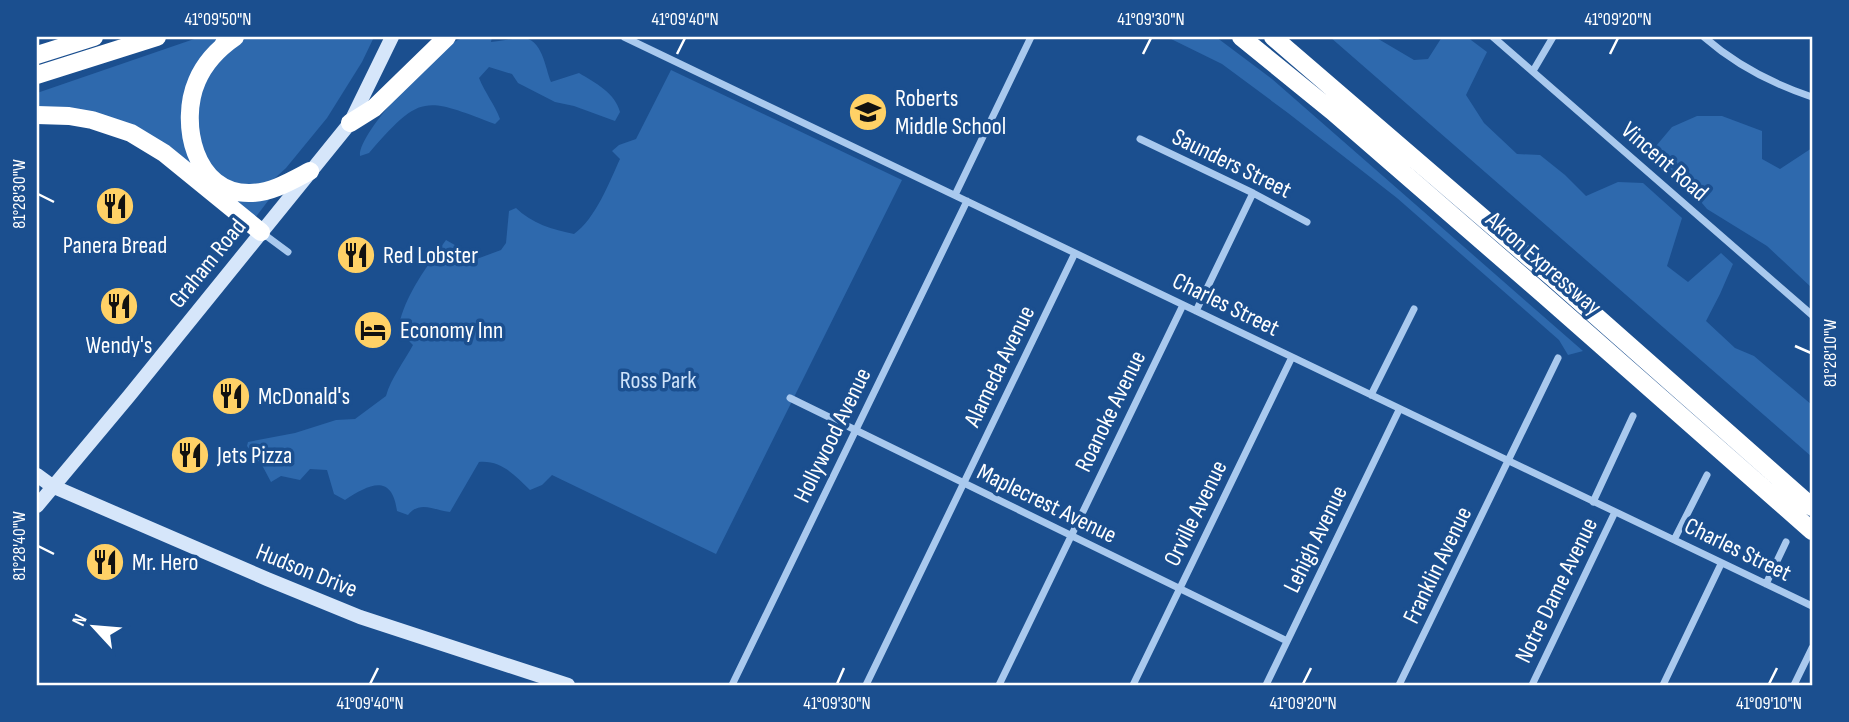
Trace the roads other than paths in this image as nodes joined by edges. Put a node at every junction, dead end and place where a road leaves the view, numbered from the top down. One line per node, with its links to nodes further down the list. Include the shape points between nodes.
1 (94, 37): 13 (highway)
2 (157, 37): 16 (highway)
3 (235, 37): 21 (highway, via 210,59 192,95 190,125 200,162 216,181 243,193 288,183)
4 (392, 37): 19 (main road, Graham Road)
5 (447, 37): 19 (highway, via 374,108)
6 (624, 37): 23 (street, Charles Street)
7 (1031, 37): 23 (street)
8 (1241, 37): 49 (highway, Akron Expressway)
9 (1273, 37): 47 (highway, Akron Expressway)
10 (1493, 37): 15 (street, Vincent Road)
11 (1553, 37): 15 (street)
12 (1704, 37): 17 (street, via 1744,66)
13 (77, 40): 14 (highway)
14 (37, 55)
15 (1533, 71): 32 (street, Vincent Road)
16 (37, 75)
17 (1812, 97)
18 (37, 115): 26 (highway, via 92,120 131,133 164,153)
19 (350, 123): 21 (main road, Graham Road)
20 (1140, 139): 22 (street, Saunders Street)
21 (310, 172): 26 (main road, Graham Road)
22 (1253, 193): 25 (street, Saunders Street); 31 (street)
23 (955, 195): 24 (street, Charles Street)
24 (967, 201): 28 (street, Charles Street); 39 (street, Hollywood Avenue)
25 (1307, 222)
26 (261, 232): 27 (street); 44 (main road, Graham Road)
27 (288, 252)
28 (1075, 253): 29 (street, Charles Street); 43 (street, Alameda Avenue)
29 (1183, 305): 31 (street, Charles Street); 50 (street, Roanoke Avenue)
30 (1414, 309): 35 (street)
31 (1196, 311): 33 (street, Charles Street)
32 (1812, 315)
33 (1292, 357): 35 (street, Charles Street); 55 (street, Orville Avenue)
34 (1558, 358): 40 (street, Franklin Avenue)
35 (1371, 396): 37 (street, Charles Street)
36 (790, 398): 39 (street, Maplecrest Avenue)
37 (1399, 410): 40 (street, Charles Street); 57 (street, Lehigh Avenue)
38 (1633, 416): 45 (street)
39 (856, 431): 43 (street, Maplecrest Avenue); 60 (street, Hollywood Avenue)
40 (1508, 461): 45 (street, Charles Street); 65 (street, Franklin Avenue)
41 (37, 475): 44 (main road, Hudson Drive)
42 (1707, 475): 51 (street)
43 (963, 484): 50 (street, Maplecrest Avenue); 61 (street, Alameda Avenue)
44 (52, 486): 46 (main road, Graham Road); 59 (main road, Hudson Drive, via 360,617)
45 (1593, 502): 48 (street, Charles Street)
46 (37, 506)
47 (1812, 506)
48 (1615, 512): 51 (street, Charles Street); 66 (street, Notre Dame Avenue)
49 (1812, 531)
50 (1072, 536): 55 (street, Maplecrest Avenue); 62 (street, Roanoke Avenue)
51 (1674, 540): 53 (street, Charles Street)
52 (1786, 542): 54 (street)
53 (1721, 564): 54 (street, Charles Street); 67 (street)
54 (1766, 584): 56 (street, Charles Street)
55 (1180, 589): 57 (street, Maplecrest Avenue); 63 (street, Orville Avenue)
56 (1812, 606)
57 (1287, 641): 64 (street, Lehigh Avenue)
58 (1812, 648): 68 (street)
59 (568, 685)
60 (732, 685)
61 (866, 685)
62 (999, 685)
63 (1133, 685)
64 (1266, 685)
65 (1399, 685)
66 (1532, 685)
67 (1663, 685)
68 (1794, 685)

